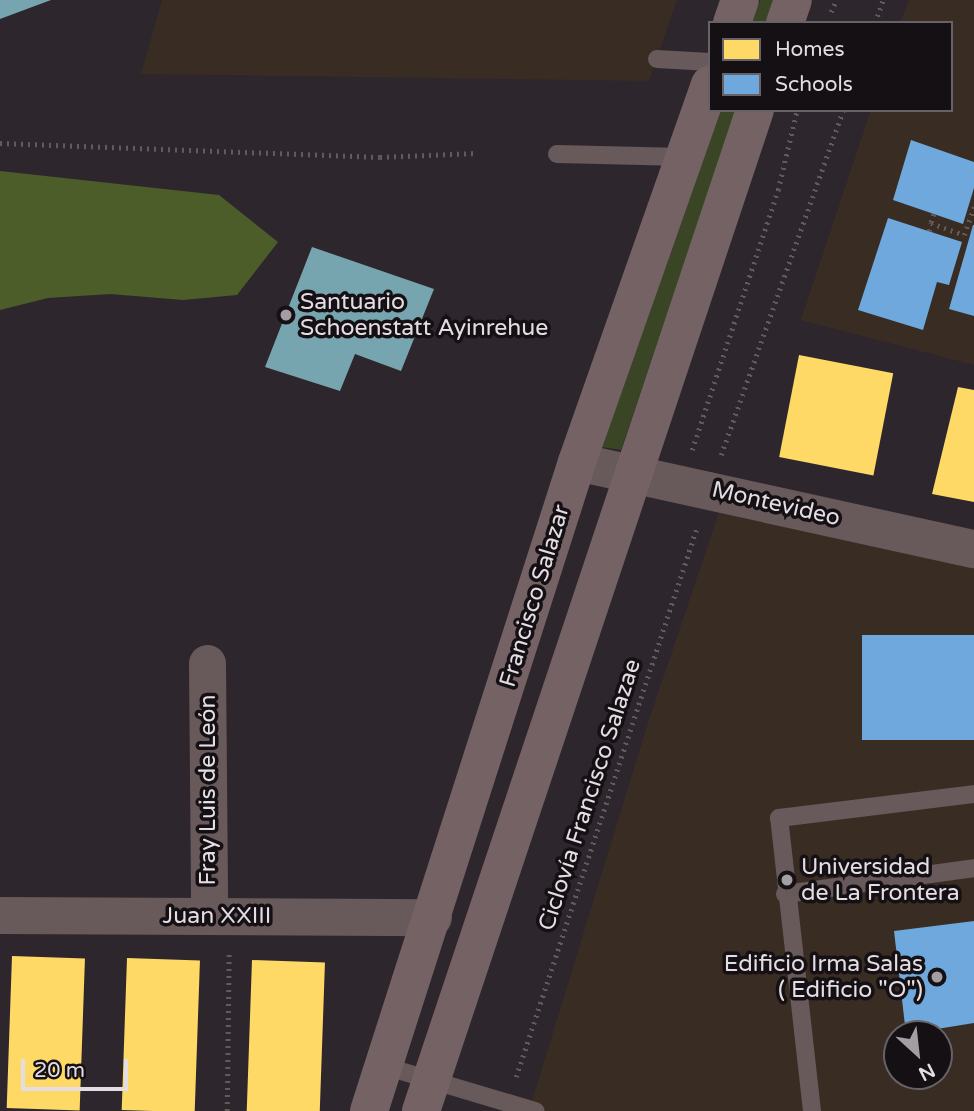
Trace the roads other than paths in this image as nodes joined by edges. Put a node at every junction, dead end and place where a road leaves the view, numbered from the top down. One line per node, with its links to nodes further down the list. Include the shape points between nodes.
1 (740, 0): 3 (main road)
2 (793, 0): 4 (main road)
3 (733, 21)
4 (786, 21)
5 (657, 59): 6 (lane)
6 (708, 62)
7 (708, 91): 10 (main road, Francisco Salazar)
8 (754, 112): 12 (main road)
9 (557, 154): 10 (lane)
10 (684, 157): 11 (main road, Francisco Salazar)
11 (577, 463): 12 (street, Montevideo); 19 (main road, Francisco Salazar)
12 (633, 472): 13 (street, Montevideo); 22 (main road)
13 (974, 548)
14 (207, 663): 20 (street, Fray Luis de León)
15 (974, 794): 17 (lane, via 779,818)
16 (974, 868): 17 (lane)
17 (785, 894): 25 (lane)
18 (0, 915): 20 (street, Juan XXIII)
19 (433, 917): 20 (street, Juan XXIII); 21 (main road, Francisco Salazar)
20 (219, 927)
21 (384, 1066): 22 (lane); 23 (main road, Francisco Salazar)
22 (426, 1095): 24 (lane, via 508,1103)
23 (369, 1111)
24 (536, 1111)
25 (812, 1111)

